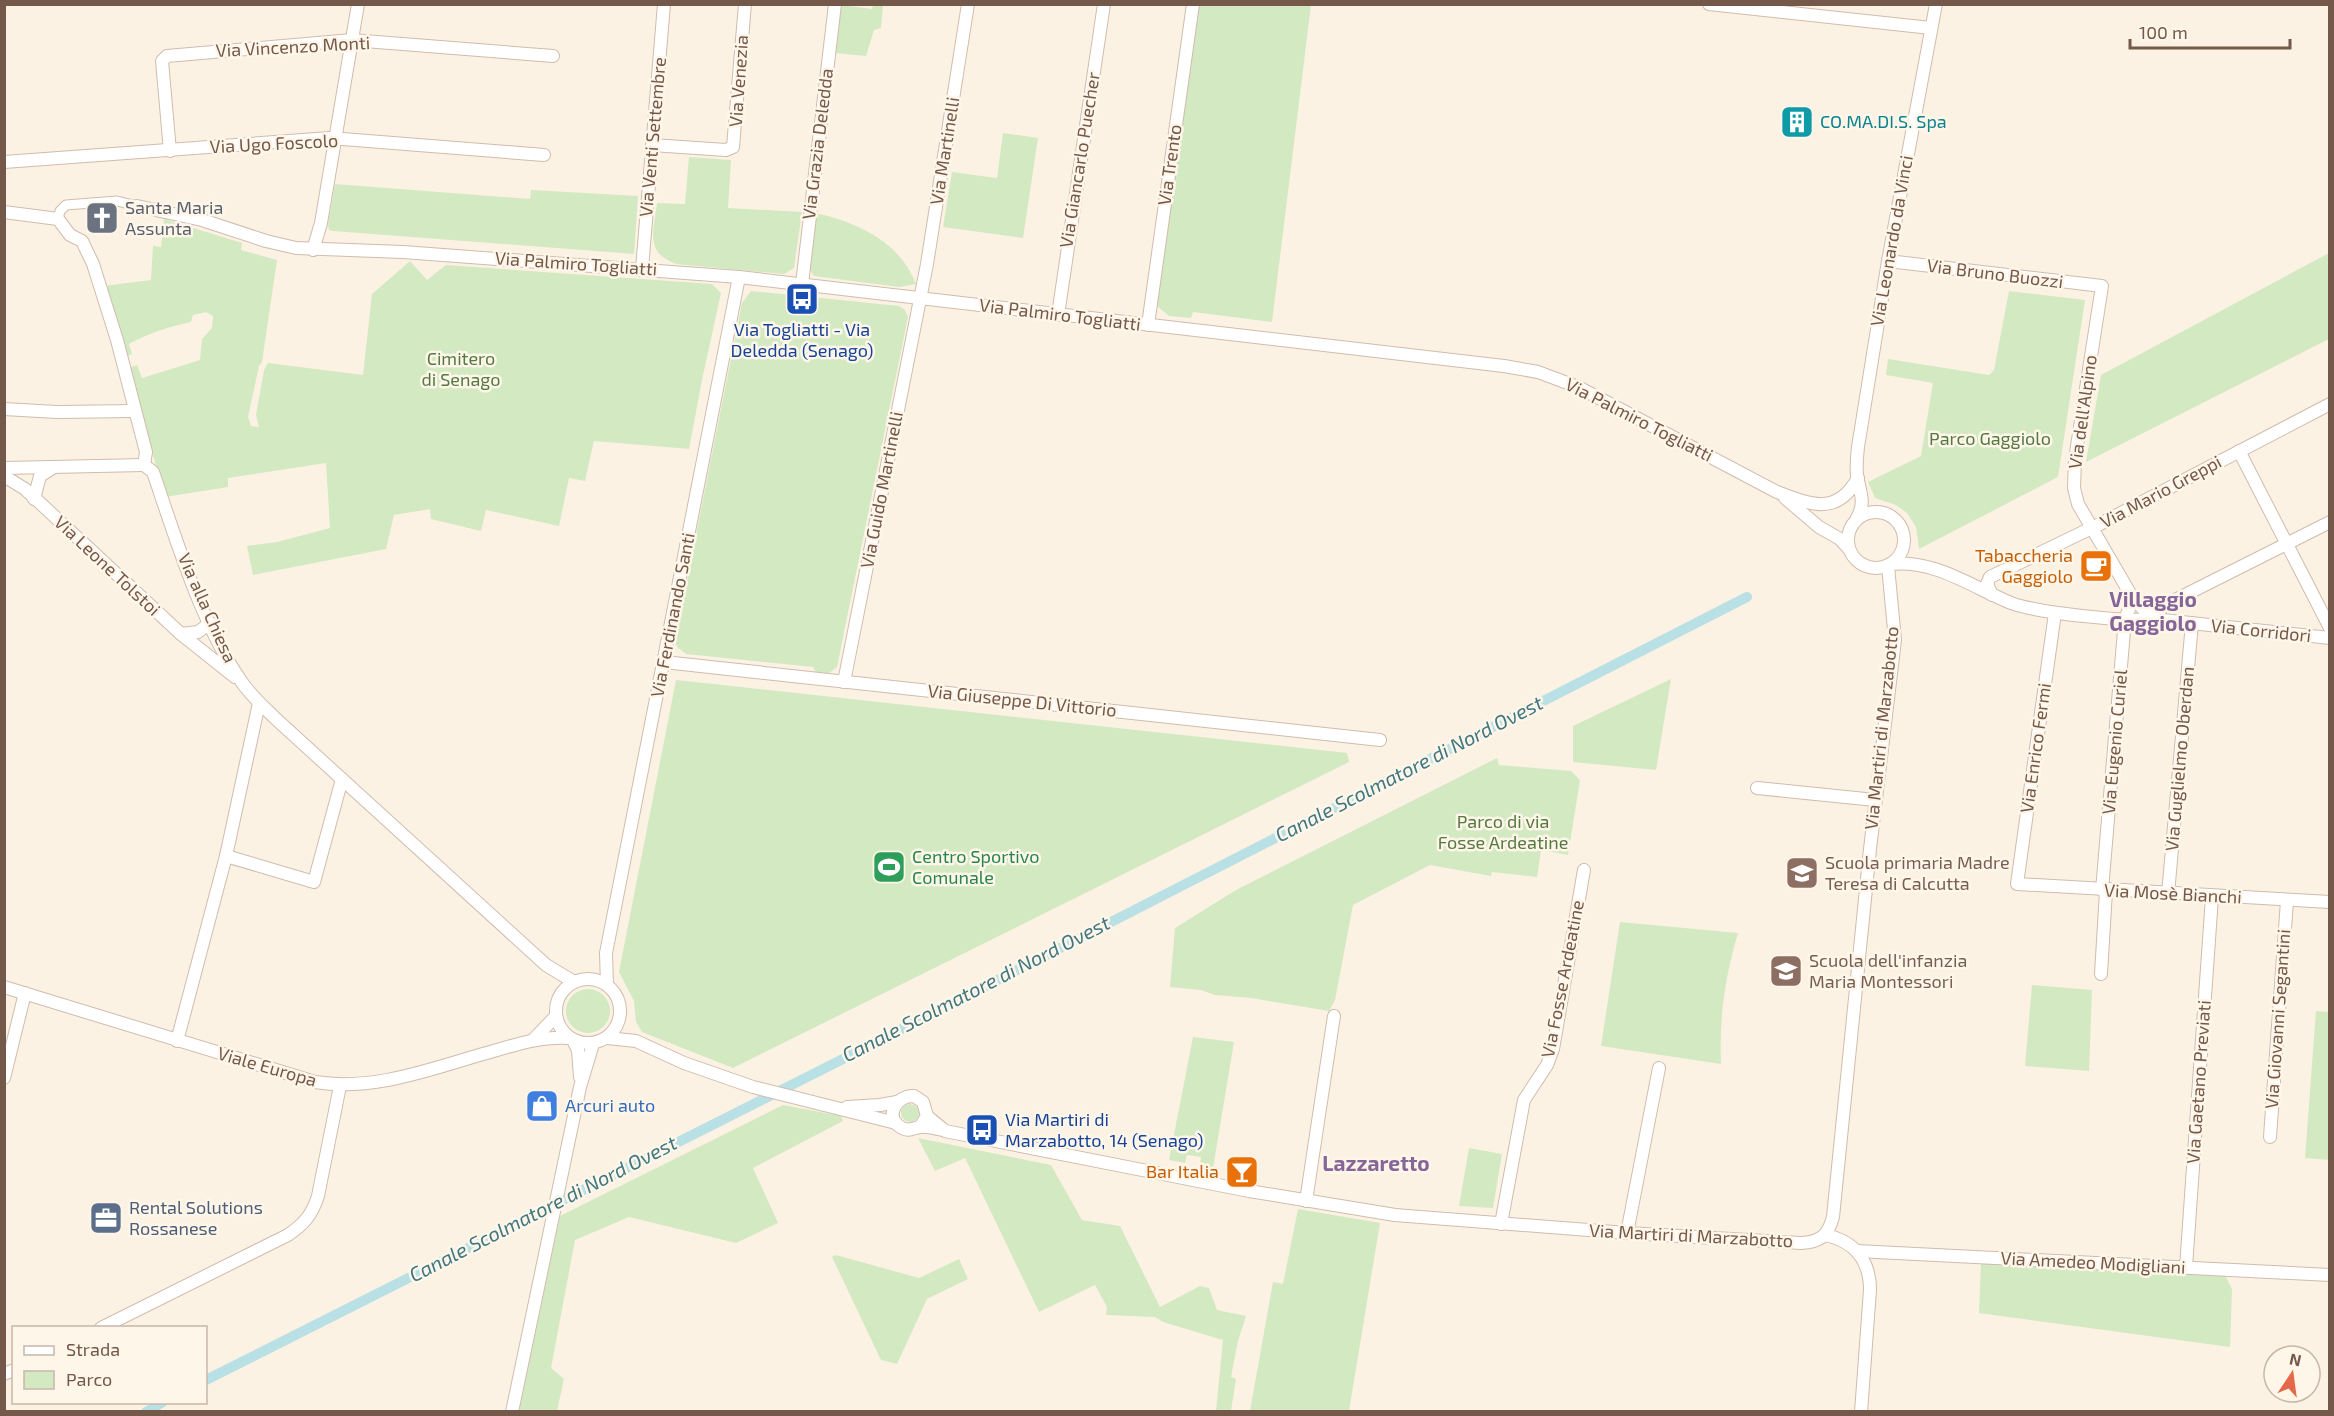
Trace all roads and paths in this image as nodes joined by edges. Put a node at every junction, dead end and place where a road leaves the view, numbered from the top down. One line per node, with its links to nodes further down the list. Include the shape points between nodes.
1 (358, 4): 11 (street)
2 (664, 4): 14 (street, Via Venti Settembre)
3 (745, 4): 14 (street, Via Venezia, via 733,147 726,150)
4 (835, 4): 27 (street, Via Grazia Deledda)
5 (968, 4): 29 (street, Via Martinelli)
6 (1104, 4): 30 (street, Via Giancarlo Puecher)
7 (1193, 4): 31 (street, Via Trento)
8 (1709, 4): 10 (street)
9 (1936, 4): 10 (street, Via Leonardo da Vinci)
10 (1931, 27): 24 (street, Via Leonardo da Vinci)
11 (352, 40): 12 (street, Via Vincenzo Monti); 13 (street); 15 (street, Via Vincenzo Monti, via 165,57 162,61)
12 (553, 56)
13 (335, 139): 15 (street, Via Ugo Foscolo); 16 (street, Via Ugo Foscolo); 21 (street)
14 (652, 145): 25 (street, Via Venti Settembre)
15 (170, 151): 17 (street, Via Ugo Foscolo)
16 (544, 155)
17 (4, 162)
18 (137, 206): 20 (street, via 117,201 66,205); 23 (street, Via Palmiro Togliatti)
19 (4, 212): 20 (street)
20 (58, 219): 34 (street, Via alla Chiesa, via 70,235 82,241 93,264)
21 (321, 223): 22 (street, via 325,240); 23 (street)
22 (333, 249): 23 (street, Via Palmiro Togliatti); 25 (street, Via Palmiro Togliatti)
23 (313, 250)
24 (1888, 261): 28 (street, Via Bruno Buozzi); 40 (street, Via Leonardo da Vinci, via 1858,447)
25 (642, 269): 26 (street, Via Palmiro Togliatti)
26 (739, 277): 27 (street, Via Palmiro Togliatti); 68 (street, Via Ferdinando Santi)
27 (802, 284): 29 (street, Via Palmiro Togliatti)
28 (2102, 286): 47 (street, Via dell'Alpino, via 2073,480 2078,504)
29 (919, 297): 30 (street, Via Palmiro Togliatti); 69 (street, Via Guido Martinelli)
30 (1058, 315): 31 (street, Via Palmiro Togliatti)
31 (1148, 325): 41 (street, Via Palmiro Togliatti, via 1538,372 1605,400)
32 (2330, 404): 35 (street, Via Mario Greppi)
33 (4, 409): 34 (street)
34 (135, 411): 36 (street, Via alla Chiesa, via 146,452)
35 (2239, 451): 47 (street, Via Mario Greppi); 50 (street)
36 (144, 465): 37 (street); 63 (street, Via alla Chiesa, via 153,472)
37 (55, 467): 38 (street); 43 (street, via 40,476)
38 (4, 468)
39 (4, 476): 43 (street, Via Leone Tolstoi)
40 (1858, 478): 41 (street, Via Palmiro Togliatti, via 1844,498 1835,503 1813,504); 42 (street, Via Leonardo da Vinci)
41 (1777, 492): 48 (street, Via Palmiro Togliatti)
42 (1862, 492): 44 (street, Via Leonardo da Vinci); 45 (street, Via Leonardo da Vinci, via 1862,511)
43 (34, 499): 66 (street, Via Leone Tolstoi)
44 (1881, 512): 45 (street, via 1872,512); 49 (street, via 1899,522)
45 (1854, 522): 48 (street); 51 (street, via 1848,540)
46 (2330, 522): 50 (street)
47 (2092, 528): 55 (street, Via Mario Greppi); 58 (street, Via dell'Alpino)
48 (1829, 531): 51 (street, Via Palmiro Togliatti)
49 (1905, 542): 52 (street); 53 (street)
50 (2287, 544): 61 (street, via 2167,604 2160,609); 65 (street)
51 (1850, 550): 54 (street, via 1859,563)
52 (1890, 565): 53 (street); 54 (street); 59 (street, Via Martiri di Marzabotto)
53 (1928, 566): 56 (street, Via Corridori)
54 (1868, 567): 59 (street, Via Martiri di Marzabotto)
55 (1990, 577): 56 (street, Via Mario Greppi); 57 (street, via 1987,584)
56 (1961, 580): 57 (street, Via Corridori)
57 (1992, 594): 60 (street, Via Corridori, via 2020,606)
58 (2131, 595): 61 (street, Via dell'Alpino); 62 (street, Via Eugenio Curiel)
59 (1891, 598): 75 (street, Via Martiri di Marzabotto, via 1895,640)
60 (2055, 613): 62 (street, Via Corridori); 78 (street, Via Enrico Fermi)
61 (2158, 618): 62 (street, Via Corridori); 64 (street, Via Corridori)
62 (2125, 619): 79 (street, Via Eugenio Curiel)
63 (210, 623): 66 (street, via 198,632); 70 (street, Via alla Chiesa)
64 (2192, 623): 67 (street, Via Corridori); 80 (street, Via Guglielmo Oberdan)
65 (2330, 628)
66 (181, 634): 70 (street, Via Leone Tolstoi)
67 (2330, 638)
68 (664, 662): 69 (street, Via Giuseppe Di Vittorio); 84 (street, Via Ferdinando Santi)
69 (844, 682): 72 (street, Via Giuseppe Di Vittorio)
70 (243, 683): 71 (street, Via alla Chiesa)
71 (259, 703): 73 (street, Via alla Chiesa); 76 (street)
72 (1380, 740)
73 (342, 779): 76 (street, via 314,882); 85 (street, Via alla Chiesa)
74 (1757, 788): 75 (street)
75 (1875, 800): 116 (street, Via Martiri di Marzabotto, via 1834,1204 1831,1226)
76 (226, 856): 99 (street)
77 (1584, 870): 114 (street, Via Fosse Ardeatine, via 1553,1049 1524,1100)
78 (2017, 884): 79 (street, Via Mosè Bianchi)
79 (2104, 890): 80 (street, Via Mosè Bianchi); 86 (street, Via Eugenio Curiel)
80 (2168, 894): 81 (street, Via Mosè Bianchi)
81 (2212, 897): 82 (street, Via Mosè Bianchi); 118 (street, Via Gaetano Previati)
82 (2287, 901): 83 (street, Via Mosè Bianchi); 112 (street, Via Giovanni Segantini)
83 (2330, 902)
84 (606, 953): 87 (street, Via Ferdinando Santi); 89 (street, Via Ferdinando Santi)
85 (546, 965): 88 (street, Via alla Chiesa); 92 (street, Via alla Chiesa)
86 (2101, 974)
87 (588, 979): 88 (street); 89 (street)
88 (574, 982): 92 (street)
89 (607, 985): 95 (street, via 619,1000)
90 (4, 987): 91 (street, Viale Europa)
91 (25, 993): 99 (street, Viale Europa); 103 (street)
92 (560, 994): 93 (street)
93 (556, 1016): 97 (street, via 558,1025); 98 (street)
94 (1334, 1016): 113 (street)
95 (620, 1019): 96 (street); 100 (street)
96 (607, 1038): 100 (street); 101 (street)
97 (571, 1039): 98 (street, Viale Europa); 101 (street); 105 (street, via 578,1050)
98 (533, 1040): 104 (street, Viale Europa, via 378,1083)
99 (177, 1041): 104 (street, Viale Europa)
100 (636, 1041): 107 (street, via 753,1087)
101 (593, 1044): 105 (street)
102 (1659, 1068): 115 (street)
103 (4, 1078)
104 (340, 1086): 120 (street, via 318,1196 301,1226)
105 (580, 1087): 121 (street)
106 (897, 1102): 107 (street); 108 (street, via 907,1096 917,1098 926,1106); 109 (street, via 893,1112)
107 (834, 1107): 109 (street)
108 (927, 1116): 110 (street); 111 (street, Via Martiri di Marzabotto)
109 (896, 1123): 110 (street, via 910,1130)
110 (920, 1127): 111 (street)
111 (945, 1131): 113 (street, Via Martiri di Marzabotto)
112 (2270, 1137)
113 (1306, 1201): 114 (street, Via Martiri di Marzabotto, via 1395,1215)
114 (1501, 1224): 115 (street, Via Martiri di Marzabotto)
115 (1627, 1233): 116 (street, Via Martiri di Marzabotto, via 1801,1243 1817,1241)
116 (1825, 1235): 117 (street, via 1844,1240)
117 (1857, 1251): 118 (street, Via Amedeo Modigliani); 122 (street, via 1870,1280)
118 (2186, 1267): 119 (street, Via Amedeo Modigliani)
119 (2330, 1275)
120 (105, 1326)
121 (512, 1412)
122 (1861, 1412)

